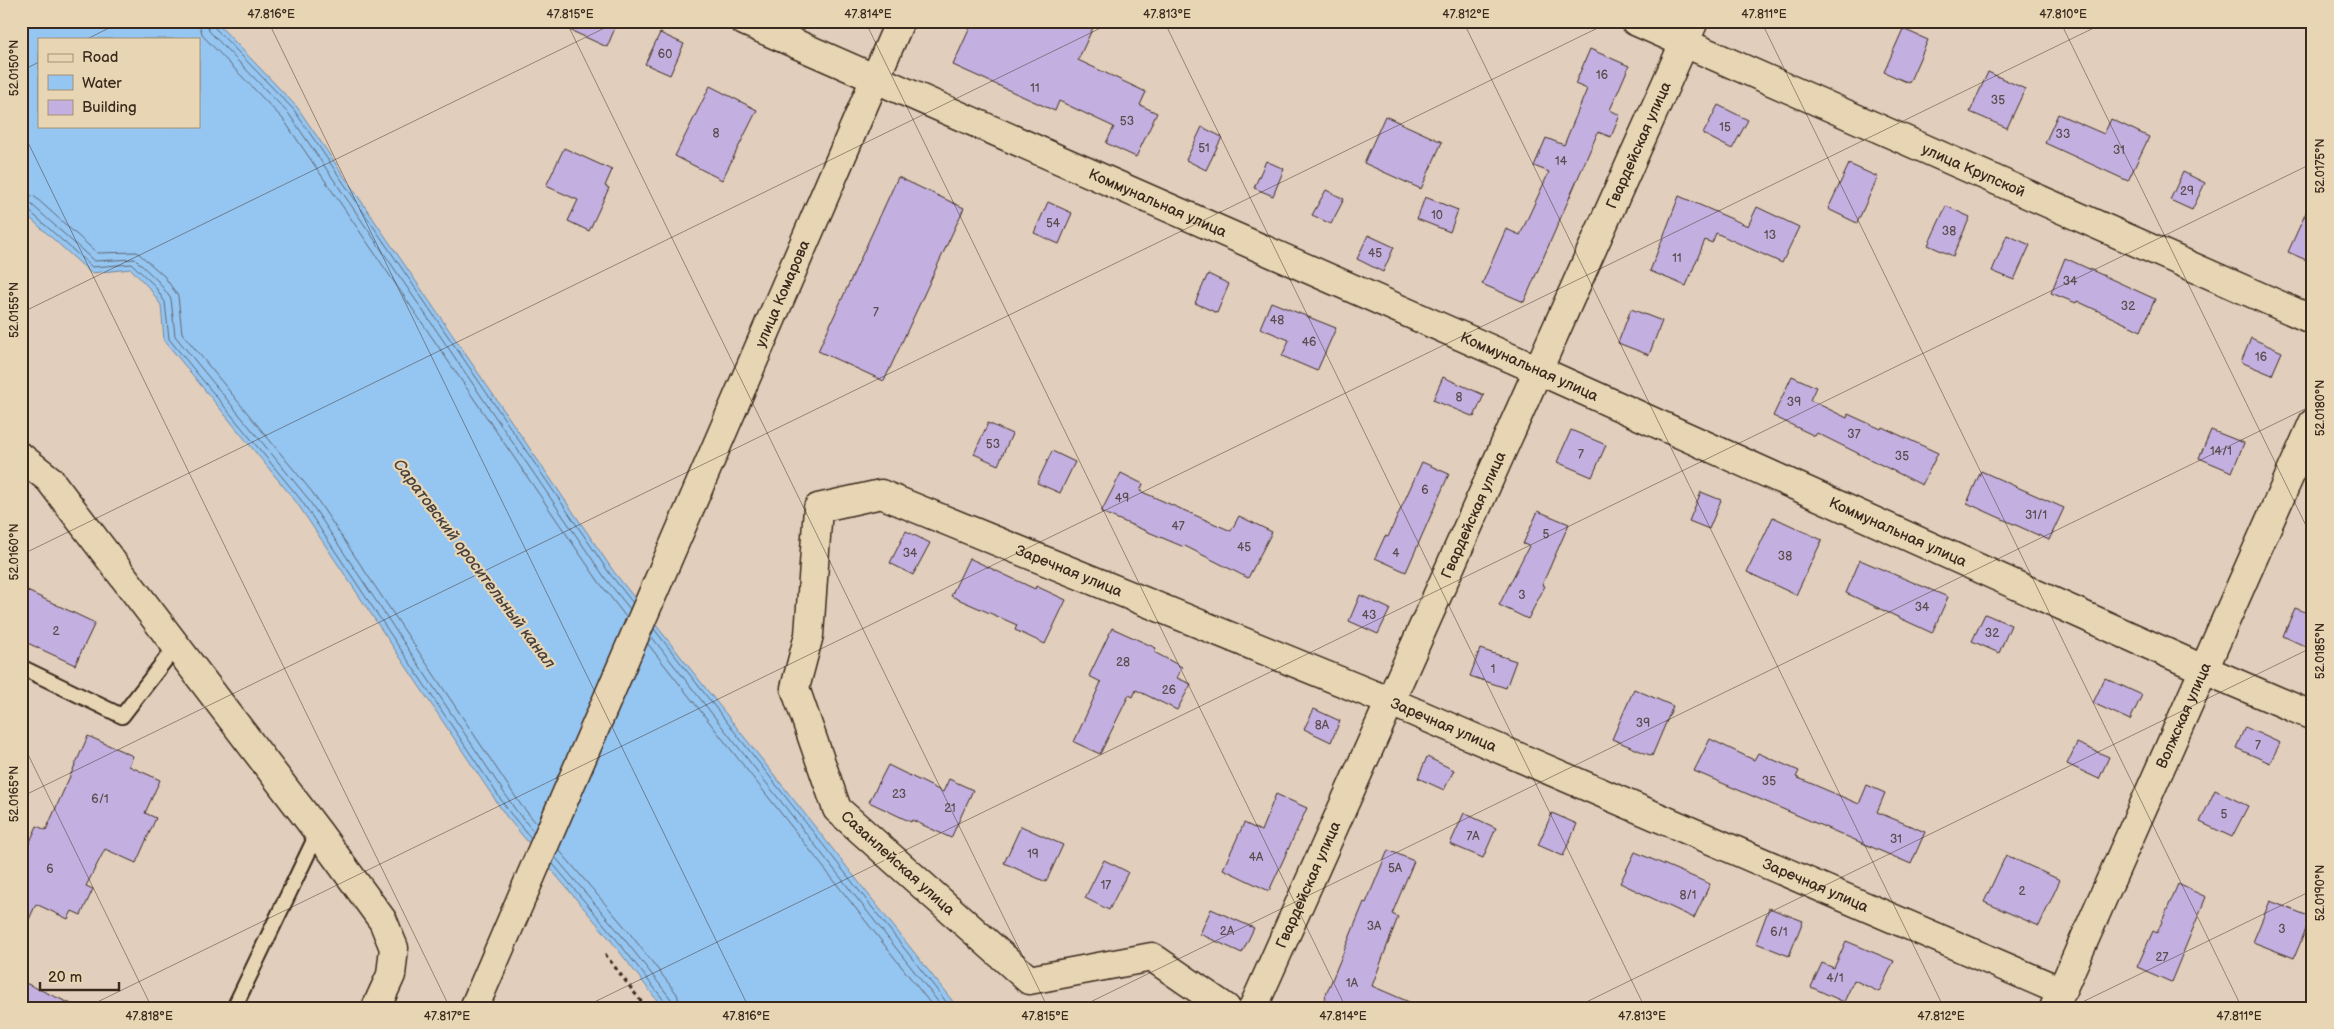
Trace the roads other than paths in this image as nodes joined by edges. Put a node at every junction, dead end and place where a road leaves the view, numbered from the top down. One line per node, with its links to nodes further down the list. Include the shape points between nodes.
1 (744, 21): 5 (street, Коммунальная улица)
2 (900, 21): 5 (street, улица Комарова)
3 (1635, 21): 4 (street, улица Крупской)
4 (1689, 32): 6 (street, улица Крупской); 7 (street, Гвардейская улица)
5 (873, 79): 7 (street, Коммунальная улица); 18 (street, улица Комарова, via 666,568)
6 (2313, 320)
7 (1538, 370): 13 (street, Коммунальная улица); 14 (street, Гвардейская улица)
8 (2313, 423): 13 (street, Волжская улица)
9 (21, 457): 11 (street, via 50,479)
10 (818, 508): 14 (street, Заречная улица, via 881,494); 21 (street, Сазанлейская улица, via 809,635 795,688 837,809 1029,980 1152,956)
11 (176, 646): 12 (lane, via 122,716); 16 (street)
12 (21, 667)
13 (2205, 670): 15 (street, Коммунальная улица); 17 (street, Волжская улица)
14 (1390, 702): 17 (street, Заречная улица); 22 (street, Гвардейская улица)
15 (2313, 716)
16 (318, 832): 19 (lane); 20 (street, via 383,921 394,948 391,976)
17 (2058, 1000)
18 (476, 1001)
19 (234, 1008)
20 (376, 1008)
21 (1226, 1008)
22 (1252, 1008)

